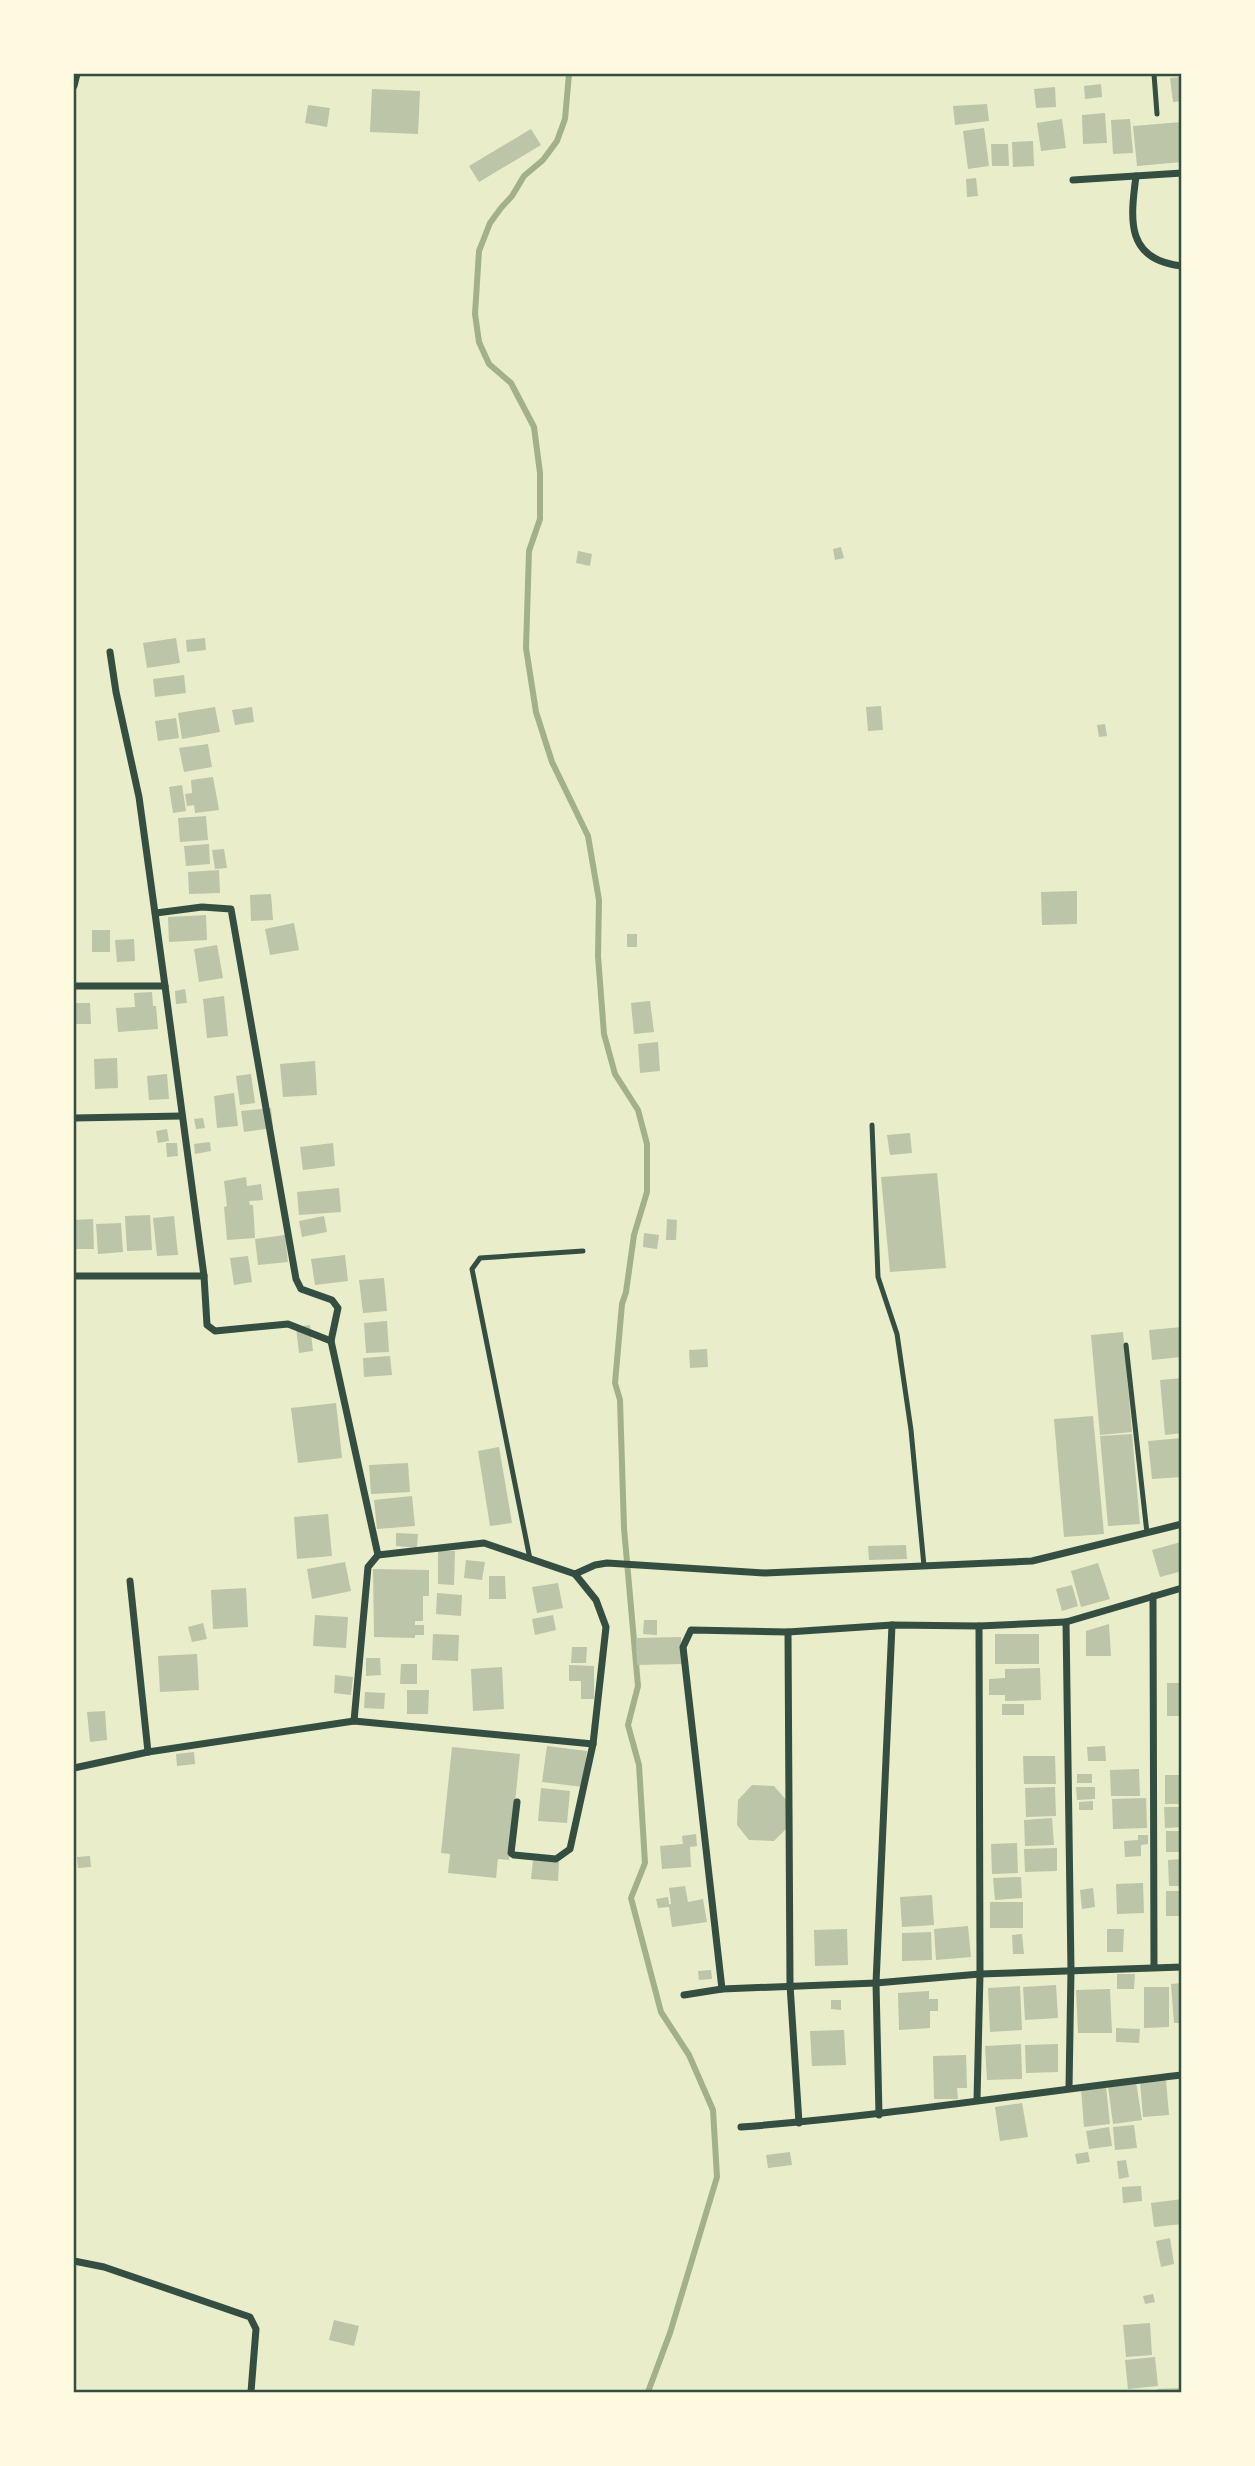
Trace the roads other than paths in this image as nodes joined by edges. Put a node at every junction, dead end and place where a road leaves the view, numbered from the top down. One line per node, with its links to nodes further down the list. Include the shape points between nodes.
1 (77, 74): 3 (street)
2 (1154, 74): 4 (lane)
3 (74, 86)
4 (1157, 114)
5 (1181, 173): 6 (street)
6 (1136, 176): 7 (street); 8 (street, via 1132,221 1140,245 1147,256)
7 (1073, 180)
8 (1181, 266)
9 (110, 653): 10 (street)
10 (156, 913): 12 (street); 19 (street, via 202,907 231,909 296,1279 301,1289 332,1300 338,1308)
11 (74, 986): 12 (street)
12 (165, 986): 13 (street)
13 (183, 1116): 14 (street); 18 (street)
14 (74, 1118)
15 (872, 1125): 25 (lane, via 878,1277 897,1334)
16 (583, 1251): 24 (lane, via 480,1258 472,1269)
17 (74, 1276): 18 (street)
18 (204, 1276): 19 (street, via 206,1325 215,1331 288,1324)
19 (331, 1341): 23 (street)
20 (1126, 1345): 22 (lane)
21 (1181, 1524): 22 (street)
22 (1147, 1533): 25 (street, via 1032,1561)
23 (378, 1555): 24 (street, via 484,1543); 34 (street, via 368,1567)
24 (530, 1559): 26 (street)
25 (924, 1566): 26 (street, via 765,1573 607,1563)
26 (575, 1574): 35 (street, via 596,1600 606,1628)
27 (130, 1581): 36 (street)
28 (1181, 1588): 29 (street)
29 (1153, 1596): 30 (street); 39 (street)
30 (1066, 1622): 32 (street); 41 (street)
31 (892, 1625): 32 (street); 33 (street); 43 (street)
32 (979, 1626): 42 (street)
33 (788, 1632): 44 (street); 45 (street, via 691,1630 683,1647)
34 (354, 1721): 35 (street); 36 (street)
35 (593, 1744): 38 (street, via 575,1831 564,1854 556,1859 511,1853)
36 (148, 1752): 37 (street)
37 (74, 1768)
38 (517, 1802)
39 (1154, 1967): 40 (street); 41 (street)
40 (1181, 1967)
41 (1071, 1970): 42 (street); 48 (street)
42 (980, 1974): 43 (street); 49 (street)
43 (876, 1983): 44 (street); 50 (street)
44 (790, 1985): 45 (street); 51 (street)
45 (722, 1989): 46 (street)
46 (684, 1995)
47 (1181, 2075): 48 (street)
48 (1069, 2088): 49 (street)
49 (977, 2099): 50 (street)
50 (879, 2115): 51 (street)
51 (799, 2123): 52 (street)
52 (741, 2127)
53 (74, 2261): 54 (street, via 250,2317 256,2329)
54 (251, 2392)

